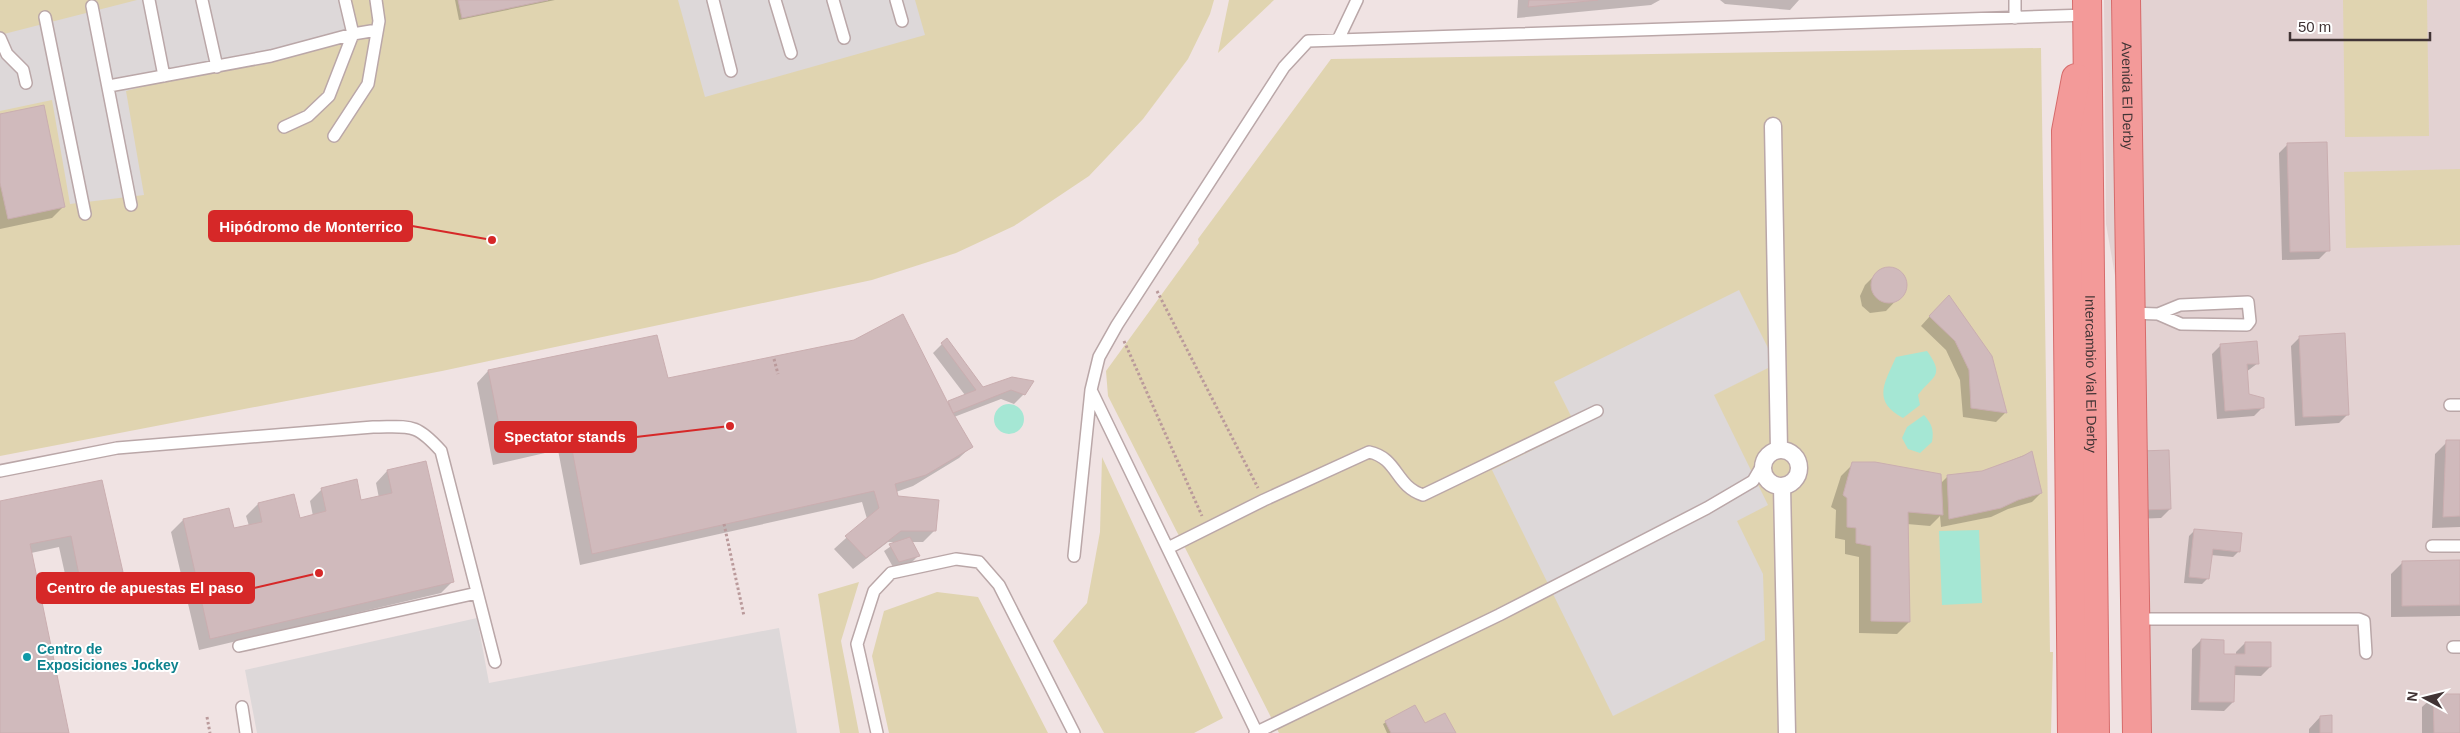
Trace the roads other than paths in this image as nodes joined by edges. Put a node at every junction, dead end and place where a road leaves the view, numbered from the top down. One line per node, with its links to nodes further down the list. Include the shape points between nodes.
1 (149, 0): 25 (lane)
2 (202, 0): 23 (lane)
3 (345, 0): 18 (lane)
4 (376, 0): 17 (lane)
5 (713, 0): 24 (lane)
6 (775, 0): 22 (lane)
7 (833, 0): 20 (lane)
8 (896, 0): 16 (lane)
9 (1357, 0): 21 (lane)
10 (2015, 0): 15 (lane)
11 (2126, 0): 31 (main road, Avenida El Derby)
12 (92, 6): 27 (lane)
13 (2087, 8): 15 (lane); 57 (main road, via 2066,131); 58 (main road, Intercambio Vial El Derby)
14 (45, 17): 33 (lane)
15 (2015, 18): 21 (lane)
16 (902, 21)
17 (377, 30): 18 (lane); 30 (lane, via 368,84)
18 (353, 34): 23 (lane, via 271,56); 29 (lane, via 329,96 308,116)
19 (0, 38): 26 (lane, via 7,54 23,70)
20 (844, 38)
21 (1338, 40): 36 (lane, via 1308,41 1284,67 1117,325 1099,357)
22 (791, 53)
23 (217, 66): 25 (lane)
24 (731, 71)
25 (164, 76): 27 (lane)
26 (26, 83)
27 (109, 86): 32 (lane)
28 (1773, 126): 38 (street)
29 (284, 127)
30 (334, 136)
31 (2130, 193): 34 (main road); 59 (main road, via 2114,284)
32 (131, 205)
33 (85, 214)
34 (2130, 313): 35 (lane); 47 (main road)
35 (2158, 314): 35 (lane, via 2181,324 2247,325 2250,322 2248,302 2180,305)
36 (1091, 390): 44 (lane); 45 (lane)
37 (1597, 411): 44 (lane, via 1423,495 1410,491 1382,455 1369,452)
38 (1779, 450): 39 (street, via 1769,454); 41 (street, via 1790,452 1799,466 1797,478)
39 (1763, 464): 41 (street, via 1767,480); 55 (lane, via 1752,481 1707,508 1499,615)
40 (0, 471): 46 (lane, via 117,448 373,427 413,427 441,451)
41 (1782, 486): 56 (street)
42 (2432, 546): 43 (lane)
43 (2460, 546)
44 (1168, 548): 55 (lane)
45 (1074, 556)
46 (478, 593): 48 (lane); 50 (lane)
47 (2134, 619): 49 (lane, via 2359,619 2366,626); 60 (main road)
48 (239, 646)
49 (2366, 653)
50 (495, 662)
51 (242, 706): 52 (lane)
52 (246, 733)
53 (877, 733): 54 (lane, via 857,644 874,591 891,573 956,559 979,562 999,585)
54 (1074, 733)
55 (1256, 733)
56 (1787, 733)
57 (2072, 733)
58 (2095, 733)
59 (2122, 733)
60 (2137, 733)

